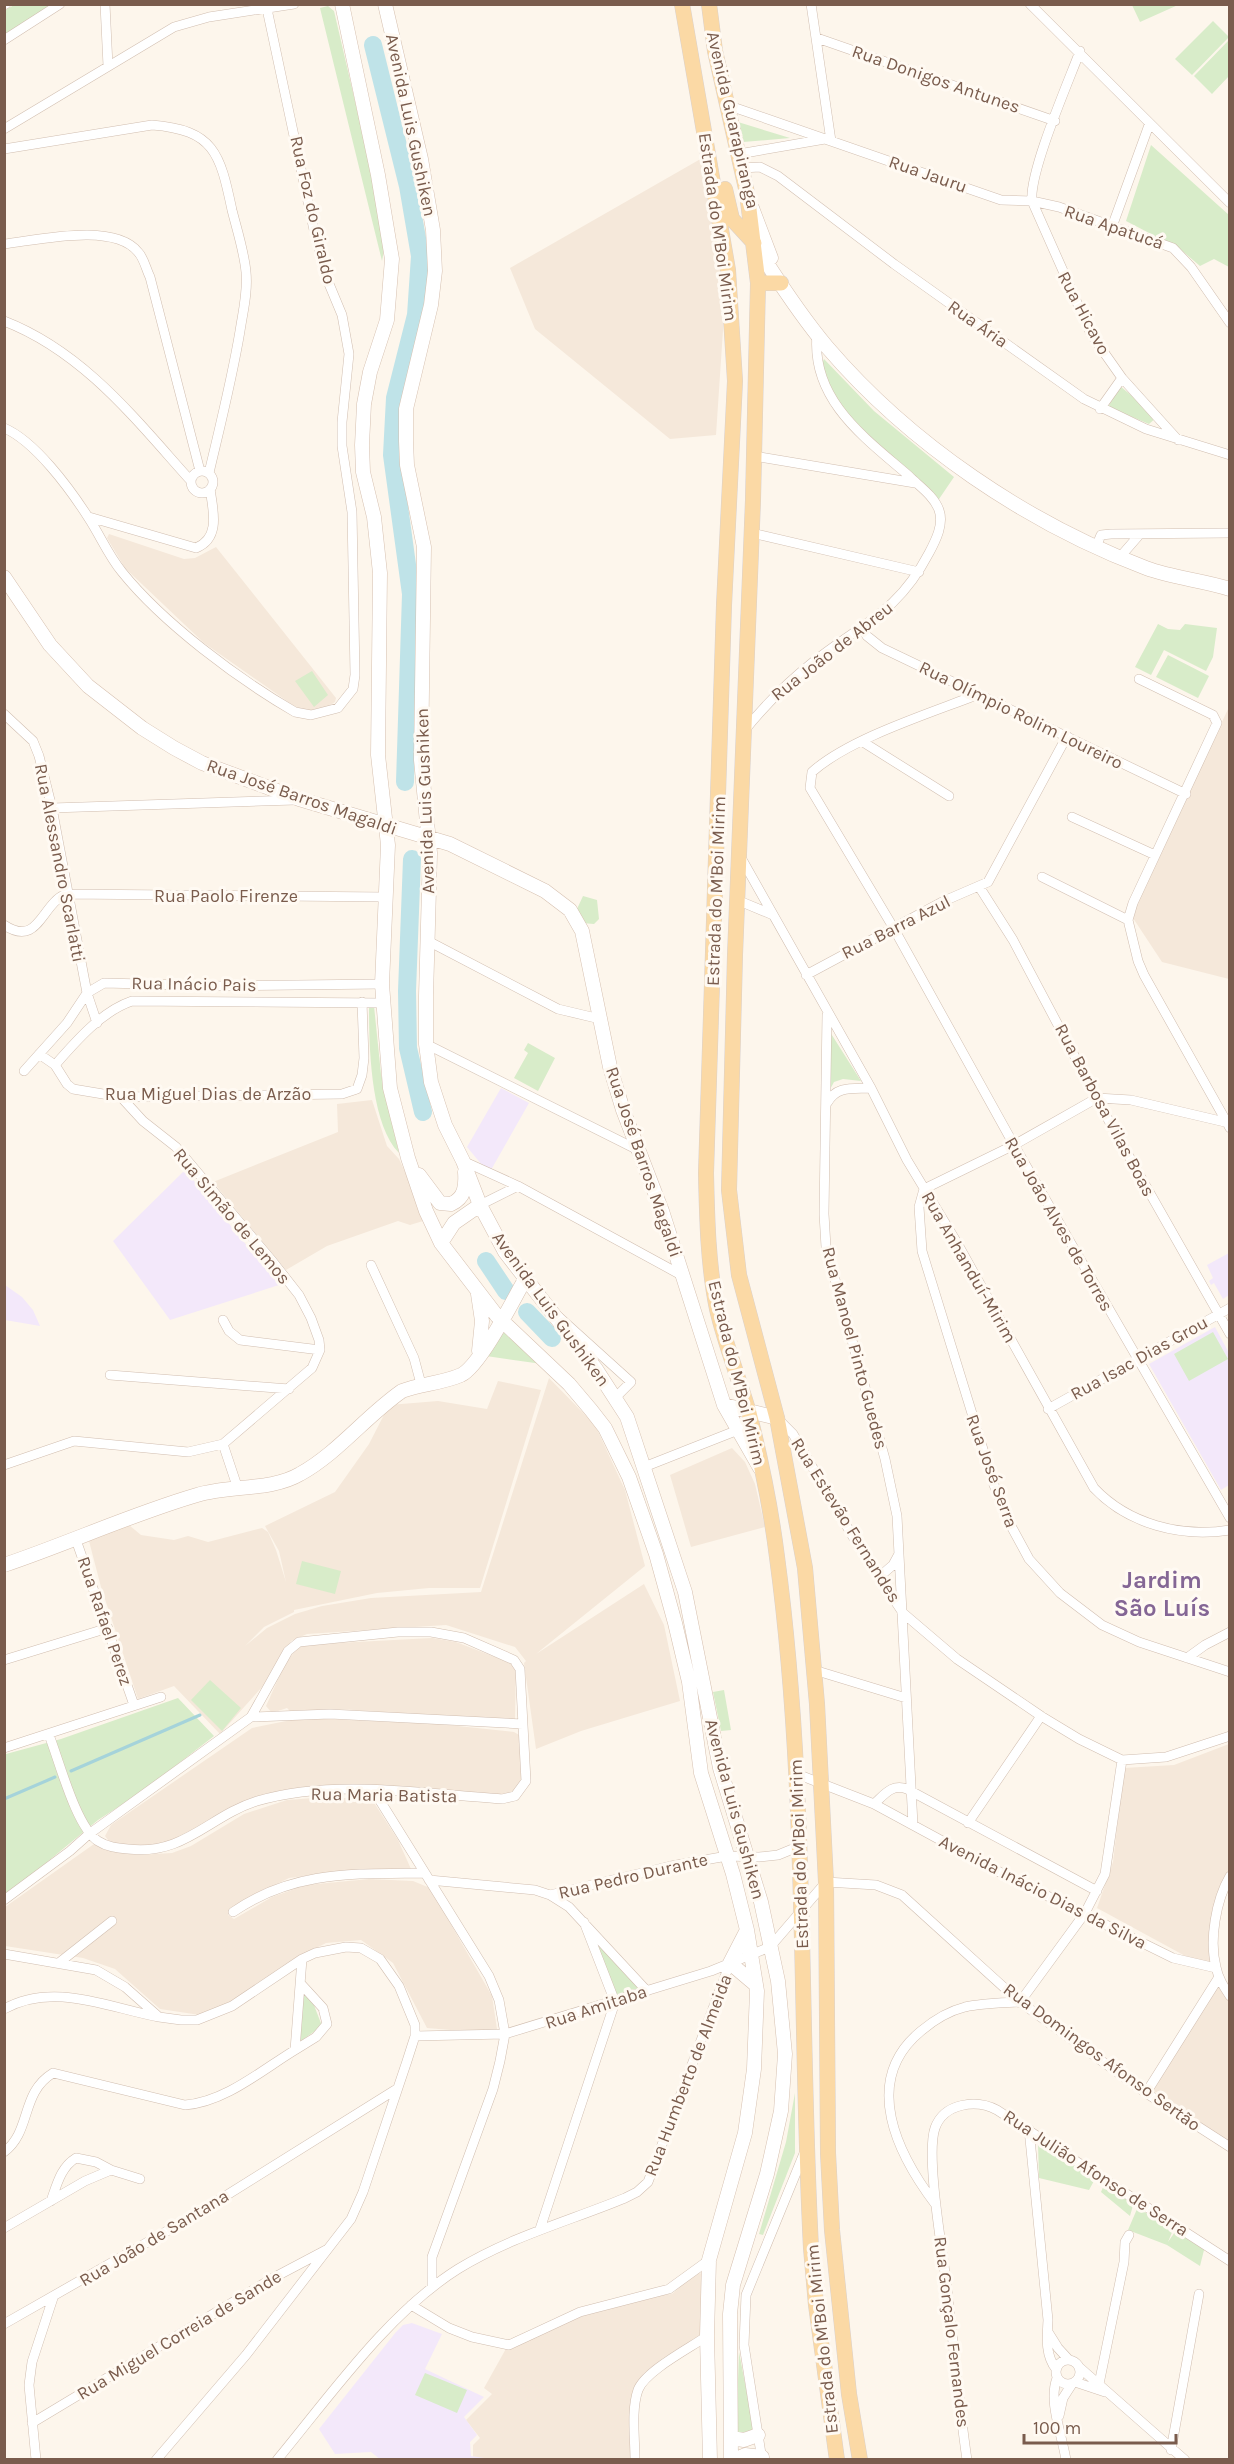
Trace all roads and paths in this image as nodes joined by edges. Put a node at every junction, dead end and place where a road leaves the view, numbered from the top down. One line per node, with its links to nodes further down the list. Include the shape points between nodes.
1 (60, 4): 12 (street)
2 (105, 4): 14 (street)
3 (294, 4): 10 (street)
4 (342, 4): 39 (main road, Avenida Luis Gushiken, via 392,259 387,320 370,372)
5 (385, 4): 71 (main road, Avenida Luis Gushiken, via 422,159 434,230 431,305 406,409 407,465 423,547 422,760)
6 (682, 4): 16 (main road, Avenida Guarapiranga)
7 (709, 4): 15 (main road, Avenida Guarapiranga)
8 (811, 4): 11 (street)
9 (1030, 4): 13 (street)
10 (267, 9): 14 (street, via 189,21); 40 (street, Rua Foz do Giraldo, via 314,230 348,337)
11 (817, 38): 17 (street, Rua Donigos Antunes); 20 (street)
12 (4, 40)
13 (1080, 51): 17 (street); 18 (street)
14 (108, 66): 19 (street)
15 (727, 105): 20 (street, Rua Jauru); 22 (main road, Avenida Guarapiranga)
16 (700, 106): 27 (main road, via 714,133 732,219); 74 (main road, Estrada do M'Boi Mirim, via 728,270 735,381)
17 (1054, 121): 24 (street, via 1032,185)
18 (1149, 124): 25 (street); 26 (street)
19 (4, 129)
20 (828, 140): 22 (street, Rua Jauru); 24 (street, Rua Jauru, via 1001,200)
21 (4, 149): 43 (street, via 152,124 195,133 208,142 217,156 246,270 247,291 216,443)
22 (740, 161): 23 (main road, Avenida Guarapiranga); 36 (street, Rua Ária, via 778,176 947,302)
23 (747, 193): 27 (main road, Estrada do M'Boi Mirim); 29 (main road, Avenida Guarapiranga)
24 (1032, 201): 26 (street, Rua Apatucá); 35 (street, Rua Hicavo, via 1079,312)
25 (1230, 203)
26 (1113, 224): 33 (street, Rua Apatucá, via 1173,248)
27 (754, 243): 29 (main road, Avenida Guarapiranga); 30 (main road, Estrada do M'Boi Mirim)
28 (4, 244): 43 (street, via 94,234 128,243 139,253 150,277 196,453)
29 (772, 268): 31 (main road, Avenida Guarapiranga)
30 (758, 283): 31 (main road); 42 (main road, Estrada do M'Boi Mirim)
31 (781, 283): 34 (main road, Avenida Guarapiranga)
32 (4, 321): 44 (street, via 60,349 101,382)
33 (1230, 323)
34 (817, 335): 45 (street, Rua João de Abreu, via 819,372 840,412); 51 (main road, Avenida Guarapiranga, via 897,417 952,461 995,491)
35 (1122, 378): 36 (street); 38 (street, Rua Hicavo)
36 (1100, 409): 38 (street, Rua Ária)
37 (4, 428): 47 (street, Rua Foz do Giraldo, via 37,453)
38 (1178, 440): 41 (street, Rua Ária)
39 (362, 445): 40 (street); 70 (main road, Avenida Luis Gushiken, via 380,573 378,755)
40 (342, 446): 47 (street, Rua Foz do Giraldo, via 352,512 356,675 343,703 324,714 295,712 199,644 123,573)
41 (1230, 455)
42 (754, 456): 45 (street); 48 (main road, Estrada do M'Boi Mirim)
43 (205, 472): 44 (street, via 195,473); 46 (street, via 213,484)
44 (191, 482): 46 (street, via 192,487)
45 (917, 484): 53 (street, Rua João de Abreu, via 940,512 940,524)
46 (206, 491): 47 (street, via 214,521 210,539 196,549)
47 (88, 518)
48 (752, 533): 53 (street); 60 (main road, Estrada do M'Boi Mirim)
49 (1230, 533): 50 (street)
50 (1140, 534): 51 (street, via 1101,536); 52 (street)
51 (1096, 547): 52 (main road, Avenida Guarapiranga)
52 (1120, 557): 55 (main road, Avenida Guarapiranga, via 1149,569)
53 (919, 572): 56 (street, Rua João de Abreu, via 891,606)
54 (4, 577): 63 (main road, Rua José Barros Magaldi, via 50,645 88,686 174,748)
55 (1230, 589)
56 (862, 628): 58 (street, Rua Olímpio Rolim Loureiro, via 882,648); 60 (street, Rua João de Abreu, via 766,704)
57 (1139, 679): 64 (street, via 1213,716 1217,727)
58 (979, 694): 61 (street, Rua Olímpio Rolim Loureiro); 62 (street)
59 (4, 714): 68 (street, Rua Alessandro Scarlatti, via 33,741)
60 (743, 732): 72 (main road, Estrada do M'Boi Mirim)
61 (1067, 736): 64 (street, Rua Olímpio Rolim Loureiro); 76 (street, Rua Barra Azul, via 988,882)
62 (862, 742): 65 (street); 83 (street, Rua João Alves de Torres, via 812,772 810,788)
63 (265, 787): 66 (main road, Rua José Barros Magaldi); 67 (street)
64 (1186, 794): 73 (street)
65 (950, 796)
66 (299, 799): 67 (street); 70 (main road, Rua José Barros Magaldi)
67 (244, 802): 68 (street)
68 (52, 808): 77 (street, Rua Alessandro Scarlatti)
69 (1072, 817): 73 (street)
70 (387, 827): 71 (main road, Rua José Barros Magaldi); 78 (main road, Avenida Luis Gushiken)
71 (430, 838): 84 (main road, Avenida Luis Gushiken); 91 (main road, Rua José Barros Magaldi, via 520,878 570,910 582,931)
72 (739, 854): 79 (main road, Estrada do M'Boi Mirim); 80 (street, Rua Anhanduí-Mirim)
73 (1155, 855): 81 (street)
74 (717, 866): 79 (main road, via 725,893); 129 (main road, Estrada do M'Boi Mirim, via 707,1224 717,1306)
75 (1042, 877): 81 (street)
76 (980, 888): 83 (street, Rua Barra Azul); 99 (street, Rua Barbosa Vilas Boas, via 1013,940)
77 (66, 894): 78 (street, Rua Paolo Firenze); 82 (street, via 56,898 29,931 20,932); 87 (street, Rua Alessandro Scarlatti)
78 (386, 897): 86 (main road, Avenida Luis Gushiken)
79 (737, 900): 80 (street); 130 (main road, Estrada do M'Boi Mirim, via 728,1148 731,1223 748,1314)
80 (773, 915): 85 (street, Rua Anhanduí-Mirim)
81 (1128, 920): 101 (street, via 1144,975)
82 (4, 925)
83 (893, 927): 85 (street, Rua Barra Azul); 102 (street, Rua João Alves de Torres)
84 (428, 940): 91 (street, via 558,1009); 93 (main road, Avenida Luis Gushiken)
85 (806, 975): 90 (street, Rua Anhanduí-Mirim)
86 (382, 984): 87 (street, Rua Inácio Pais, via 104,983); 89 (main road, Avenida Luis Gushiken)
87 (87, 993): 92 (street, Rua Alessandro Scarlatti); 94 (street)
88 (362, 1002): 89 (street, Rua Inácio Pais); 92 (street, Rua Inácio Pais, via 144,999 121,1004); 98 (street, Rua Miguel Dias de Arzão, via 364,1058 357,1089 337,1094)
89 (383, 1003): 104 (main road, Avenida Luis Gushiken, via 390,1088)
90 (827, 1014): 97 (street, Rua Anhanduí-Mirim); 100 (street, Rua Manoel Pinto Guedes)
91 (600, 1019): 103 (main road, Rua José Barros Magaldi, via 610,1067)
92 (97, 1023): 95 (street, Rua Inácio Pais)
93 (426, 1044): 103 (street); 105 (main road, Avenida Luis Gushiken, via 436,1101)
94 (39, 1054): 95 (street, Rua Miguel Dias de Arzão); 96 (street)
95 (56, 1065): 98 (street, Rua Miguel Dias de Arzão, via 73,1089)
96 (24, 1071)
97 (871, 1088): 100 (street, via 834,1092); 107 (street, Rua Anhanduí-Mirim)
98 (121, 1097): 120 (street, Rua Simão de Lemos, via 176,1147 299,1295 311,1318)
99 (1097, 1098): 101 (street, via 1131,1100); 102 (street); 116 (street, Rua Barbosa Vilas Boas)
100 (826, 1105): 140 (street, Rua Manoel Pinto Guedes, via 826,1247 885,1459 897,1516)
101 (1229, 1125)
102 (1014, 1145): 107 (street); 122 (street, Rua João Alves de Torres)
103 (638, 1150): 111 (main road, Rua José Barros Magaldi)
104 (408, 1158): 105 (main road, via 441,1204 460,1198 466,1186); 109 (main road, Avenida Luis Gushiken)
105 (464, 1161): 106 (street); 108 (main road, Avenida Luis Gushiken)
106 (518, 1186): 108 (street); 111 (street)
107 (924, 1190): 128 (street, Rua Anhanduí-Mirim); 146 (street, Rua José Serra, via 918,1208 922,1251 994,1485 1019,1543 1043,1576 1082,1611 1139,1642)
108 (480, 1205): 109 (main road, via 454,1223); 112 (main road, Avenida Luis Gushiken, via 505,1252)
109 (441, 1243): 113 (main road, Avenida Luis Gushiken)
110 (371, 1265): 124 (street, via 414,1358)
111 (685, 1277): 127 (main road, Rua José Barros Magaldi)
112 (525, 1279): 115 (main road, Avenida Luis Gushiken); 118 (main road)
113 (477, 1294): 118 (main road, Avenida Luis Gushiken); 121 (main road, via 482,1333)
114 (1230, 1308): 116 (street, Rua Isac Dias Grou)
115 (549, 1311): 126 (main road, Avenida Luis Gushiken); 126 (street, via 568,1322 631,1382)
116 (1219, 1314): 119 (street, Rua Barbosa Vilas Boas); 122 (street, Rua Isac Dias Grou)
117 (223, 1320): 120 (street, via 240,1340)
118 (501, 1320): 121 (main road); 169 (main road, Avenida Luis Gushiken, via 591,1410 605,1428 629,1477 675,1623 701,1773)
119 (1230, 1334)
120 (320, 1350): 125 (street, via 312,1368)
121 (477, 1359): 124 (main road, via 461,1375)
122 (1138, 1361): 128 (street, Rua Isac Dias Grou); 137 (street, Rua João Alves de Torres)
123 (110, 1375): 125 (street)
124 (421, 1384): 136 (main road, via 387,1402 300,1474 268,1485)
125 (290, 1389): 132 (street)
126 (616, 1397): 134 (main road, Avenida Luis Gushiken)
127 (724, 1405): 129 (main road); 131 (main road, Rua José Barros Magaldi)
128 (1048, 1408): 138 (street, Rua Anhanduí-Mirim, via 1094,1488 1117,1509 1182,1531 1208,1534)
129 (748, 1412): 130 (main road); 135 (main road, Estrada do M'Boi Mirim)
130 (777, 1418): 142 (street, Rua Estevão Fernandes, via 793,1434); 148 (main road, Estrada do M'Boi Mirim, via 803,1554)
131 (738, 1430): 134 (street); 135 (main road, Rua José Barros Magaldi)
132 (223, 1444): 133 (street, via 188,1452 74,1442); 136 (street)
133 (4, 1465)
134 (644, 1467): 170 (main road, Avenida Luis Gushiken, via 685,1592 720,1768)
135 (762, 1472): 160 (main road, Estrada do M'Boi Mirim, via 788,1648)
136 (237, 1486): 139 (main road, via 200,1494)
137 (1230, 1518)
138 (1230, 1530)
139 (75, 1537): 141 (main road); 144 (street, Rua Rafael Perez)
140 (899, 1553): 142 (street, via 893,1566); 143 (street, Rua Manoel Pinto Guedes)
141 (4, 1564)
142 (879, 1577): 143 (street, Rua Estevão Fernandes)
143 (903, 1613): 151 (street, Rua Manoel Pinto Guedes); 153 (street, Rua Estevão Fernandes, via 957,1659)
144 (108, 1628): 147 (street); 152 (street, Rua Rafael Perez)
145 (1230, 1632): 146 (street)
146 (1187, 1658): 149 (street, Rua José Serra)
147 (4, 1660)
148 (814, 1670): 151 (street); 161 (main road, Estrada do M'Boi Mirim)
149 (1230, 1671)
150 (161, 1697): 152 (street)
151 (906, 1698): 163 (street, Rua Manoel Pinto Guedes)
152 (134, 1705): 156 (street)
153 (1041, 1716): 159 (street, Rua Estevão Fernandes); 165 (street)
154 (251, 1718): 155 (street, via 330,1714); 155 (street, via 288,1651 306,1639 398,1632 448,1633 514,1660 520,1669); 167 (street)
155 (522, 1724): 162 (street, Rua Maria Batista, via 526,1781 515,1796 502,1799)
156 (49, 1734): 158 (street); 167 (street)
157 (1230, 1736): 159 (street, via 1166,1757)
158 (4, 1748)
159 (1122, 1760): 174 (street, via 1109,1859)
160 (796, 1774): 161 (street, Avenida Inácio Dias da Silva); 168 (main road, Estrada do M'Boi Mirim)
161 (822, 1783): 164 (street, Avenida Inácio Dias da Silva); 173 (main road, Estrada do M'Boi Mirim)
162 (374, 1791): 167 (street, Rua Maria Batista, via 308,1792 256,1801 184,1841 155,1850 116,1848); 171 (street)
163 (914, 1794): 164 (street, Avenida Inácio Dias da Silva, via 896,1787); 165 (street, Avenida Inácio Dias da Silva); 166 (street, Rua Manoel Pinto Guedes)
164 (874, 1804): 166 (street, Avenida Inácio Dias da Silva)
165 (968, 1823): 174 (street, Avenida Inácio Dias da Silva)
166 (913, 1825): 179 (street, Avenida Inácio Dias da Silva)
167 (89, 1834): 176 (street)
168 (800, 1846): 170 (street, Rua Pedro Durante, via 778,1855); 177 (main road, Estrada do M'Boi Mirim)
169 (727, 1856): 170 (street, Rua Pedro Durante); 175 (street, Rua Pedro Durante); 182 (main road, Avenida Luis Gushiken)
170 (748, 1857): 183 (main road, Avenida Luis Gushiken)
171 (427, 1876): 175 (street, Rua Pedro Durante); 178 (street, Rua Pedro Durante, via 358,1874 295,1882 275,1888); 198 (street, via 489,1976)
172 (1230, 1876): 189 (street, via 1221,1895 1215,1933)
173 (826, 1882): 177 (street); 195 (street, Rua Domingos Afonso Sertão, via 876,1885 902,1895); 242 (main road, Estrada do M'Boi Mirim, via 832,2230)
174 (1097, 1891): 179 (street)
175 (550, 1895): 181 (street, via 569,1906)
176 (4, 1900)
177 (803, 1910): 183 (street); 204 (main road, Estrada do M'Boi Mirim)
178 (233, 1912)
179 (1085, 1913): 189 (street, Avenida Inácio Dias da Silva, via 1173,1958); 195 (street)
180 (112, 1921): 187 (street)
181 (584, 1922): 192 (street); 194 (street)
182 (747, 1930): 185 (main road, Avenida Luis Gushiken); 188 (main road)
183 (770, 1947): 185 (street, Rua Amitaba); 232 (main road, Avenida Luis Gushiken, via 783,2022 782,2101 767,2174 733,2285)
184 (4, 1954): 187 (street)
185 (751, 1955): 188 (street, Rua Amitaba); 191 (main road, Avenida Luis Gushiken)
186 (302, 1959): 190 (street); 197 (street, via 212,2015 189,2020); 199 (street, via 328,1949 370,1951 399,1986 415,2025)
187 (60, 1962): 197 (street, via 109,1977)
188 (730, 1963): 191 (main road); 192 (street, Rua Amitaba); 212 (street, Rua Humberto de Almeida, via 648,2182 625,2198)
189 (1217, 1973): 193 (street); 202 (street)
190 (301, 1984): 200 (street); 200 (street, via 323,2008 327,2024 316,2037)
191 (756, 1988): 215 (main road, via 754,2068 745,2133)
192 (647, 1991): 194 (street, Rua Amitaba)
193 (1230, 1996)
194 (615, 2002): 198 (street, Rua Amitaba); 212 (street)
195 (1020, 2002): 202 (street, Rua Domingos Afonso Sertão); 210 (street, via 986,2003 945,2014 913,2038 901,2053 890,2085 891,2116 907,2163)
196 (4, 2009): 197 (street, via 32,1998 64,1997)
197 (159, 2017)
198 (505, 2034): 199 (street, Rua Amitaba); 217 (street, via 493,2089 432,2257)
199 (415, 2036): 201 (street)
200 (295, 2049): 206 (street, via 228,2091 197,2104 185,2105 53,2073 32,2092 18,2137)
201 (395, 2090): 214 (street, via 363,2192 351,2219); 219 (street, Rua João de Santana)
202 (1146, 2092): 205 (street, Rua Domingos Afonso Sertão)
203 (1029, 2129): 210 (street, Rua Julião Afonso de Serra, via 988,2105 972,2103 947,2112 935,2129 933,2144); 216 (street, Rua Julião Afonso de Serra); 222 (street)
204 (807, 2145): 231 (street, via 746,2295 744,2345); 241 (main road, Estrada do M'Boi Mirim, via 816,2306)
205 (1230, 2147)
206 (4, 2152)
207 (111, 2170): 208 (street); 209 (street); 209 (street, via 76,2158 62,2173)
208 (140, 2179)
209 (51, 2201): 211 (street)
210 (936, 2205): 243 (street, Rua Gonçalo Fernandes)
211 (4, 2228)
212 (540, 2229): 217 (street, Rua Humberto de Almeida, via 485,2254)
213 (1129, 2235): 228 (street)
214 (328, 2249): 230 (street, Rua Miguel Correia de Sande); 236 (street, via 246,2355)
215 (710, 2260): 220 (street, via 669,2289 579,2312 509,2345 449,2328); 223 (main road)
216 (1230, 2261)
217 (432, 2287): 220 (street, Rua Humberto de Almeida)
218 (1199, 2294): 233 (street)
219 (53, 2298): 221 (street, Rua João de Santana); 230 (street, via 32,2362)
220 (411, 2305): 237 (street, Rua Humberto de Almeida)
221 (4, 2324)
222 (1047, 2329): 224 (street); 226 (street)
223 (707, 2336): 238 (street, via 642,2382 635,2412); 239 (main road)
224 (1069, 2360): 225 (street); 226 (street, via 1061,2362)
225 (1079, 2367): 227 (street, via 1080,2375); 228 (street)
226 (1056, 2373): 227 (street, via 1063,2384); 229 (street, via 1053,2390)
227 (1073, 2383): 228 (street); 229 (street)
228 (1102, 2388): 233 (street)
229 (1059, 2419): 244 (street)
230 (32, 2423): 235 (street)
231 (758, 2435): 232 (main road, via 744,2440); 234 (street)
232 (731, 2438): 240 (main road, Avenida Luis Gushiken)
233 (1171, 2450): 245 (street)
234 (762, 2458): 240 (main road, via 745,2455)
235 (36, 2460)
236 (156, 2460)
237 (278, 2460)
238 (635, 2460)
239 (710, 2460)
240 (733, 2460)
241 (837, 2460)
242 (860, 2460)
243 (968, 2460)
244 (1066, 2460)
245 (1185, 2460)

